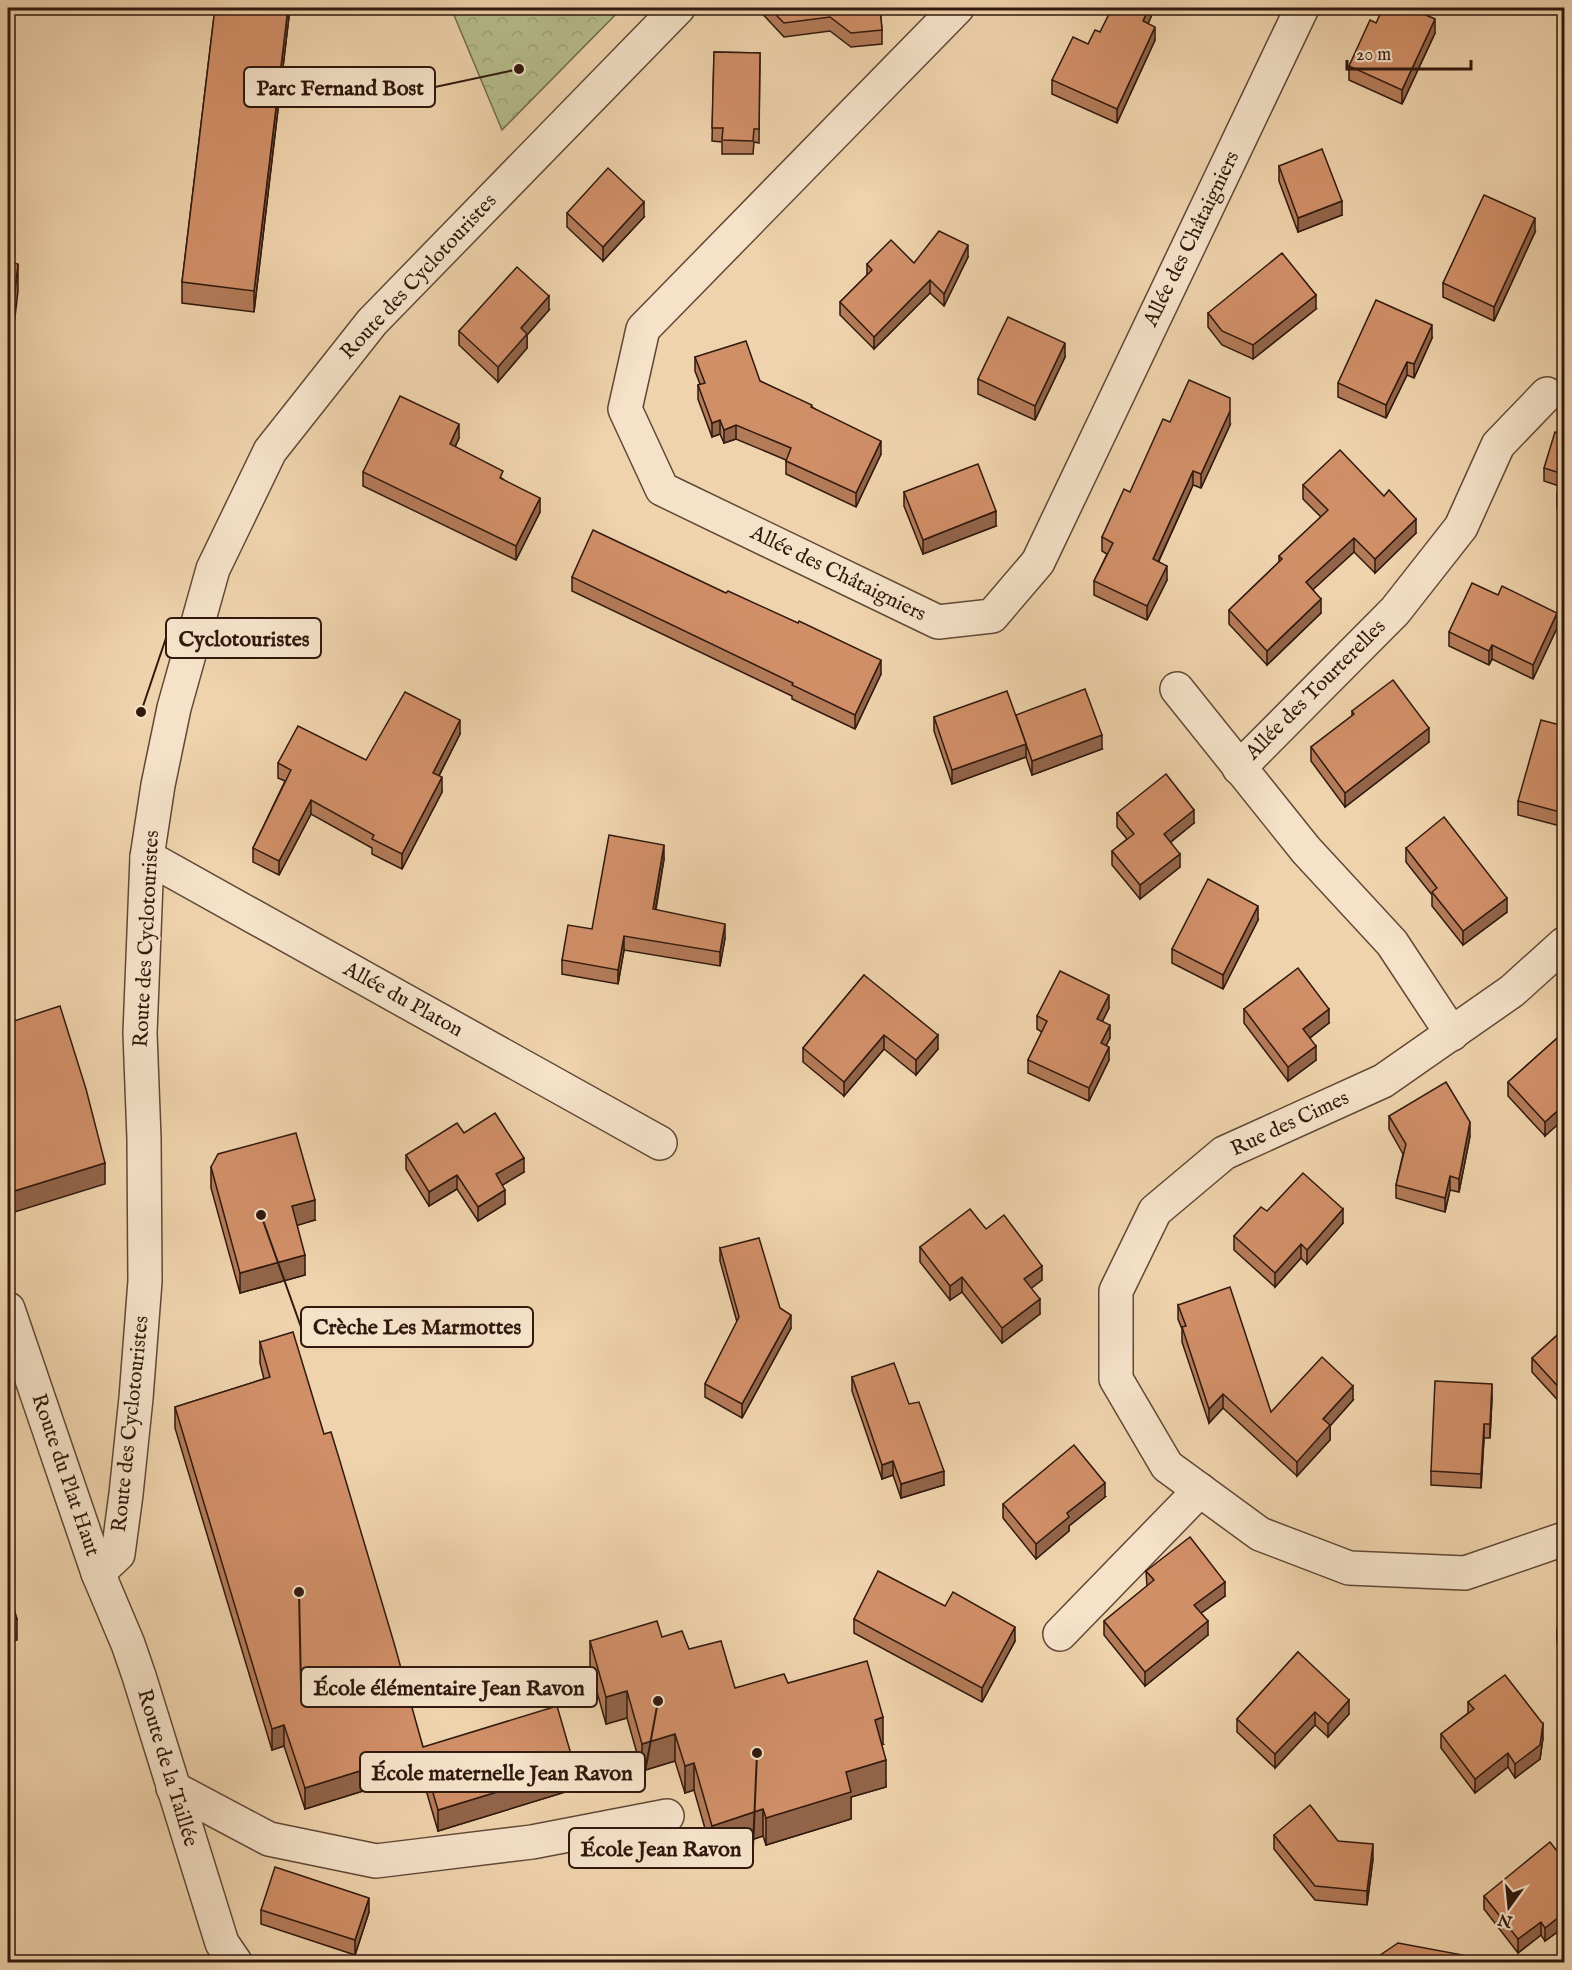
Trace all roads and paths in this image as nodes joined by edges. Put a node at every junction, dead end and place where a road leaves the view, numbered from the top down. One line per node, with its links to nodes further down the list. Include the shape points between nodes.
1 (678, 8): 7 (street, Route des Cyclotouristes, via 372,322 270,451 213,569 174,708)
2 (957, 8): 3 (street, Allée des Châtaigniers, via 643,329 626,409 662,489 938,622 992,616 1038,562)
3 (1302, 8)
4 (1547, 393): 6 (street, Allée des Tourterelles, via 1498,445 1461,527 1395,611)
5 (1177, 689): 6 (street, Allée des Tourterelles)
6 (1239, 768): 9 (street, Allée des Tourterelles, via 1306,850 1392,943)
7 (147, 857): 10 (street, Allée du Platon); 14 (street, Route des Cyclotouristes, via 140,1033 145,1281 117,1554)
8 (1564, 944): 9 (street, Rue des Cimes, via 1512,991)
9 (1452, 1034): 12 (street, Rue des Cimes, via 1383,1081 1224,1153 1155,1211 1116,1291 1116,1379 1167,1466)
10 (660, 1143)
11 (8, 1309): 14 (street, Route du Plat Haut)
12 (1200, 1490): 13 (street, Rue des Cimes, via 1260,1534 1349,1568 1465,1573); 15 (street)
13 (1564, 1539)
14 (98, 1573): 16 (street, Route de la Taillée, via 128,1644)
15 (1060, 1634)
16 (173, 1788): 17 (street, via 269,1839 376,1861 532,1842); 18 (street, Route de la Taillée, via 222,1943)
17 (667, 1816)
18 (235, 1962)

